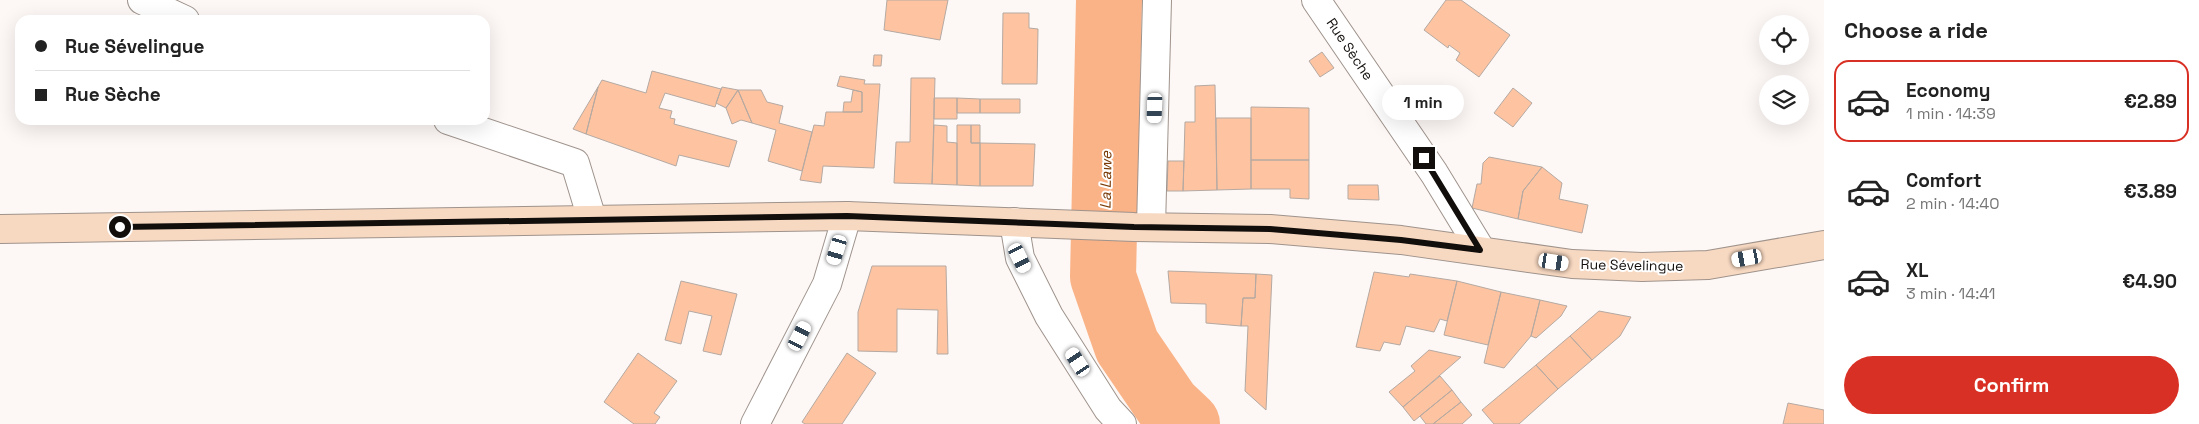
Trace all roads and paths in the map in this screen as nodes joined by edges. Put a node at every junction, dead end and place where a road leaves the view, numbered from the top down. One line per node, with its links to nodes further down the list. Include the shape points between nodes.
1 (142, 0): 4 (street)
2 (1157, 0): 9 (street)
3 (1316, 0): 12 (street, Rue Sèche, via 1434,173)
4 (174, 15)
5 (463, 125): 7 (street, via 575,163)
6 (847, 216): 7 (main road, Rue Sévelingue); 8 (main road, Rue Sévelingue); 13 (street, via 827,284)
7 (592, 219): 10 (main road, Rue Sévelingue)
8 (1014, 222): 9 (main road, Rue Sévelingue); 14 (street, via 1020,258 1049,316 1108,409)
9 (1143, 227): 12 (main road, Rue Sévelingue, via 1270,229)
10 (0, 229)
11 (1824, 245): 12 (main road, Rue Sévelingue, via 1708,265 1642,267 1572,264)
12 (1480, 250)
13 (755, 424)
14 (1122, 424)

